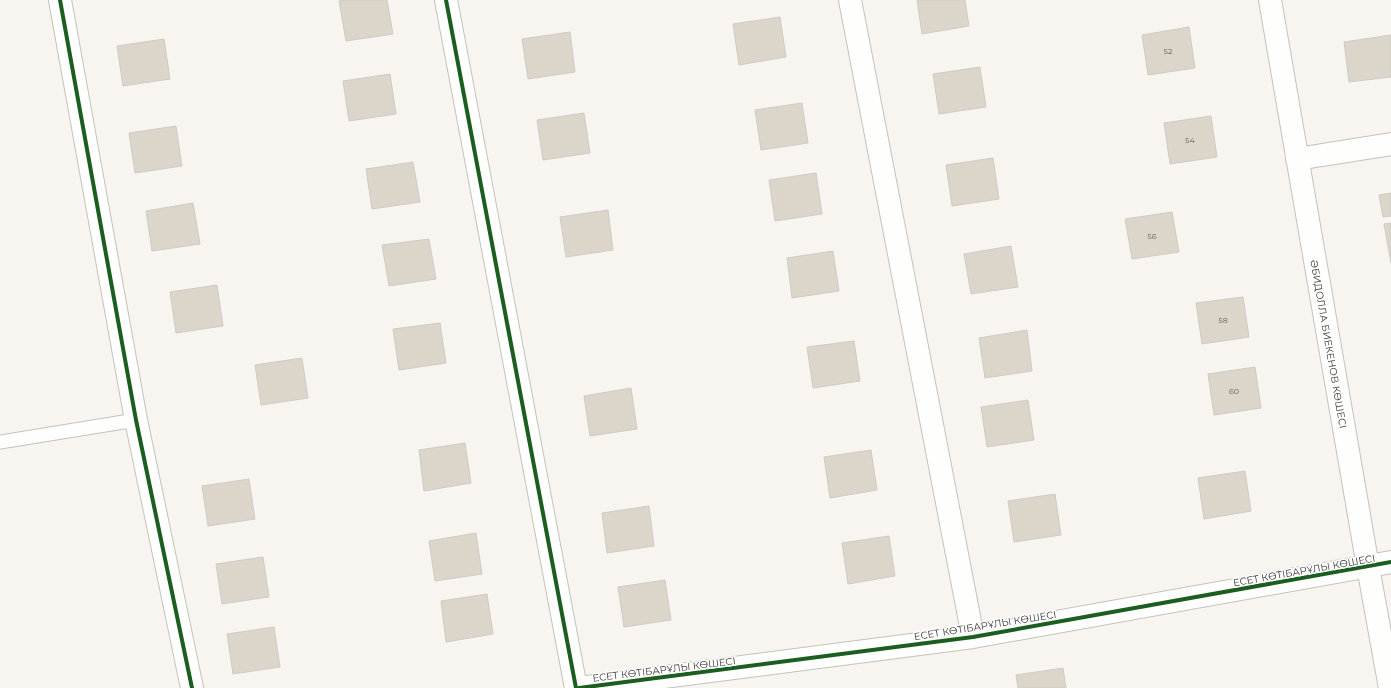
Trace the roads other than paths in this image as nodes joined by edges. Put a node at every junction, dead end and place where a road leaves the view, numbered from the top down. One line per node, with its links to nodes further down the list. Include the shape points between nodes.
1 (60, 0): 7 (street)
2 (446, 0): 13 (street)
3 (850, 0): 11 (street)
4 (1270, 0): 6 (street, ӘБИДОЛЛА БИЕКЕНОВ КӨШЕСІ)
5 (1391, 144): 6 (street)
6 (1297, 160): 10 (street, ӘБИДОЛЛА БИЕКЕНОВ КӨШЕСІ)
7 (136, 420): 8 (lane); 12 (street)
8 (0, 442)
9 (1391, 562): 10 (street, ЕСЕТ КӨТІБАРҰЛЫ КӨШЕСІ)
10 (1368, 567): 11 (street, ЕСЕТ КӨТІБАРҰЛЫ КӨШЕСІ); 15 (street, ӘБИДОЛЛА БИЕКЕНОВ КӨШЕСІ)
11 (973, 637): 14 (street, ЕСЕТ КӨТІБАРҰЛЫ КӨШЕСІ)
12 (192, 688)
13 (576, 688)
14 (580, 688)
15 (1390, 688)

